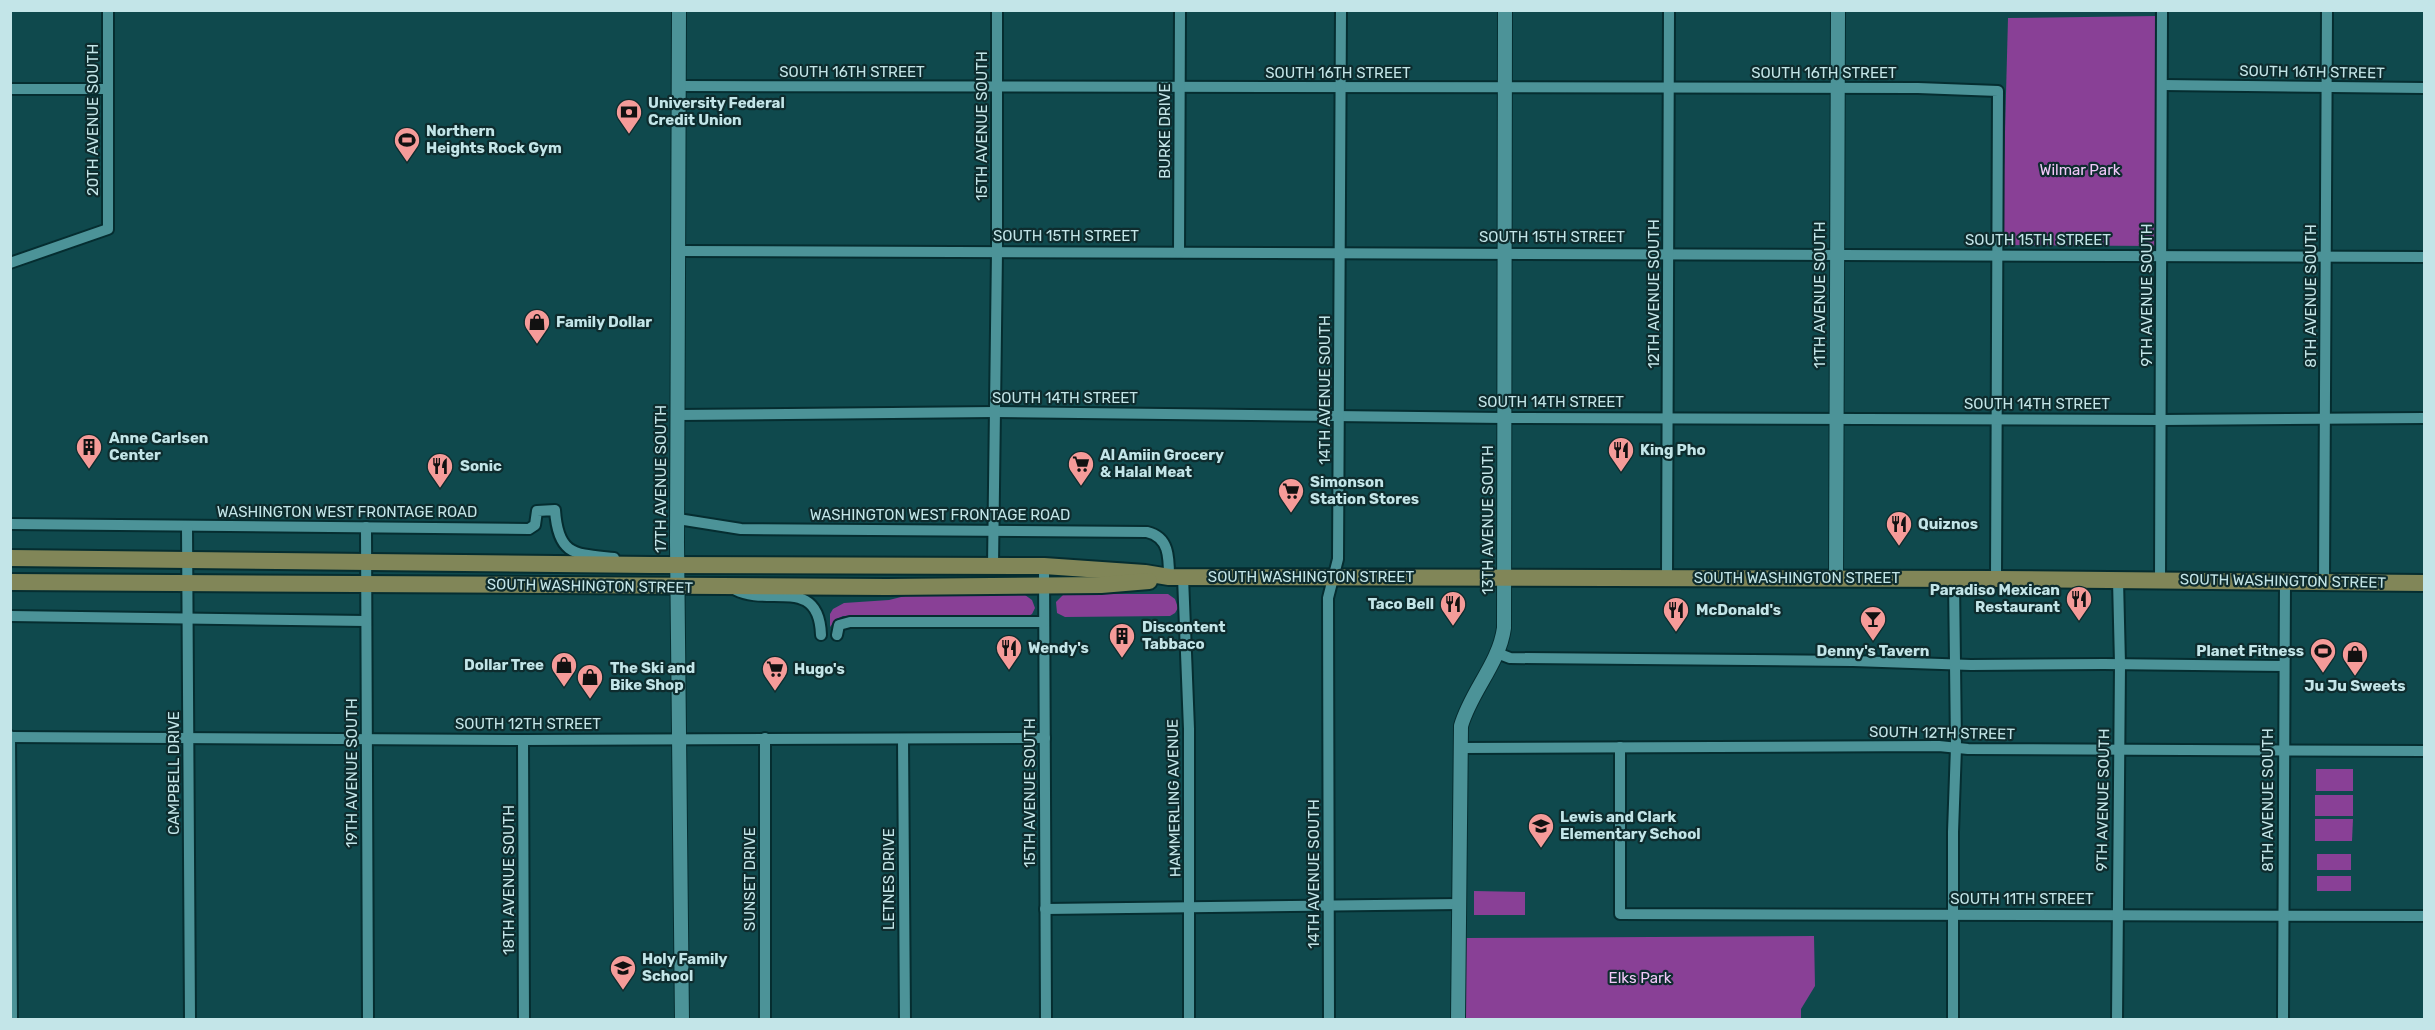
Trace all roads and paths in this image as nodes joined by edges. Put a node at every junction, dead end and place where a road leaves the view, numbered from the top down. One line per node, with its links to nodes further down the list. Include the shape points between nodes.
1 (108, 10): 20 (street, 20TH AVENUE SOUTH)
2 (679, 10): 12 (street, 17TH AVENUE SOUTH)
3 (997, 10): 13 (street, 15TH AVENUE SOUTH)
4 (1180, 10): 15 (street, BURKE DRIVE)
5 (1341, 10): 16 (street, 14TH AVENUE SOUTH)
6 (1505, 10): 21 (street, 13TH AVENUE SOUTH)
7 (1669, 10): 17 (street, 12TH AVENUE SOUTH)
8 (1838, 10): 22 (street, 11TH AVENUE SOUTH)
9 (2162, 10): 11 (street, 9TH AVENUE SOUTH)
10 (2326, 10): 14 (street, 8TH AVENUE SOUTH)
11 (2163, 85): 14 (street, SOUTH 16TH STREET); 31 (street, 9TH AVENUE SOUTH)
12 (678, 86): 13 (street, SOUTH 16TH STREET); 23 (street, 17TH AVENUE SOUTH)
13 (996, 87): 15 (street, SOUTH 16TH STREET); 24 (street, 15TH AVENUE SOUTH)
14 (2327, 87): 18 (street, SOUTH 16TH STREET); 32 (street, 8TH AVENUE SOUTH)
15 (1180, 88): 16 (street, SOUTH 16TH STREET); 25 (street, BURKE DRIVE)
16 (1341, 88): 21 (street, SOUTH 16TH STREET); 27 (street, 14TH AVENUE SOUTH)
17 (1668, 88): 21 (street, SOUTH 16TH STREET); 22 (street, SOUTH 16TH STREET); 28 (street, 12TH AVENUE SOUTH)
18 (2424, 88)
19 (10, 89): 20 (street)
20 (108, 89): 34 (street, 20TH AVENUE SOUTH, via 108,229)
21 (1505, 89): 26 (street, 13TH AVENUE SOUTH)
22 (1837, 89): 29 (street, 11TH AVENUE SOUTH); 30 (street, SOUTH 16TH STREET, via 1998,91)
23 (679, 250): 24 (street, SOUTH 15TH STREET); 36 (street, 17TH AVENUE SOUTH)
24 (997, 251): 25 (street, SOUTH 15TH STREET); 35 (street, 15TH AVENUE SOUTH)
25 (1179, 252): 27 (street, SOUTH 15TH STREET)
26 (1504, 252): 27 (street, SOUTH 15TH STREET); 28 (street, SOUTH 15TH STREET); 39 (street, 13TH AVENUE SOUTH)
27 (1340, 253): 37 (street, 14TH AVENUE SOUTH)
28 (1669, 253): 29 (street, SOUTH 15TH STREET); 38 (street, 12TH AVENUE SOUTH)
29 (1836, 253): 30 (street, SOUTH 15TH STREET); 40 (street, 11TH AVENUE SOUTH)
30 (1997, 255): 31 (street, SOUTH 15TH STREET); 41 (street)
31 (2162, 255): 32 (street, SOUTH 15TH STREET); 44 (street, 9TH AVENUE SOUTH)
32 (2326, 256): 33 (street, SOUTH 15TH STREET); 42 (street, 8TH AVENUE SOUTH)
33 (2424, 257)
34 (10, 263)
35 (995, 412): 36 (street, SOUTH 14TH STREET); 37 (street, SOUTH 14TH STREET); 49 (street, 15TH AVENUE SOUTH)
36 (678, 415): 45 (street, 17TH AVENUE SOUTH)
37 (1340, 416): 39 (street, SOUTH 14TH STREET); 57 (street, 14TH AVENUE SOUTH)
38 (1668, 417): 39 (street, SOUTH 14TH STREET); 40 (street, SOUTH 14TH STREET); 59 (street, 12TH AVENUE SOUTH)
39 (1504, 418): 60 (street, 13TH AVENUE SOUTH)
40 (1836, 418): 41 (street, SOUTH 14TH STREET); 61 (street, 11TH AVENUE SOUTH)
41 (1996, 418): 44 (street, SOUTH 14TH STREET); 63 (street)
42 (2325, 418): 43 (street, SOUTH 14TH STREET); 44 (street, SOUTH 14TH STREET); 68 (street, 8TH AVENUE SOUTH)
43 (2424, 418)
44 (2162, 420): 65 (street, 9TH AVENUE SOUTH)
45 (678, 519): 49 (street, WASHINGTON WEST FRONTAGE ROAD, via 741,529); 54 (street, 17TH AVENUE SOUTH)
46 (10, 524): 47 (street, WASHINGTON WEST FRONTAGE ROAD)
47 (188, 526): 48 (street, WASHINGTON WEST FRONTAGE ROAD); 51 (street, CAMPBELL DRIVE)
48 (366, 527): 52 (street, 19TH AVENUE SOUTH); 53 (street, WASHINGTON WEST FRONTAGE ROAD, via 529,529 534,525 537,510 555,510 559,537 570,549)
49 (993, 530): 55 (street, 15TH AVENUE SOUTH); 58 (street, WASHINGTON WEST FRONTAGE ROAD, via 1155,534 1168,550)
50 (10, 558): 51 (main road, SOUTH WASHINGTON STREET)
51 (188, 560): 52 (main road, SOUTH WASHINGTON STREET); 70 (street, CAMPBELL DRIVE)
52 (366, 562): 53 (main road, SOUTH WASHINGTON STREET); 71 (street, 19TH AVENUE SOUTH)
53 (639, 564): 54 (main road, SOUTH WASHINGTON STREET)
54 (678, 564): 55 (main road, SOUTH WASHINGTON STREET); 72 (street, 17TH AVENUE SOUTH)
55 (993, 566): 56 (main road, SOUTH WASHINGTON STREET)
56 (1044, 566): 58 (main road, SOUTH WASHINGTON STREET); 74 (street, 15TH AVENUE SOUTH)
57 (1335, 576): 58 (main road, SOUTH WASHINGTON STREET); 60 (main road, SOUTH WASHINGTON STREET); 100 (street, 14TH AVENUE SOUTH, via 1328,598)
58 (1176, 577): 74 (main road, SOUTH WASHINGTON STREET); 101 (street, HAMMERLING AVENUE, via 1189,729)
59 (1668, 578): 60 (main road, SOUTH WASHINGTON STREET); 61 (main road, SOUTH WASHINGTON STREET)
60 (1504, 579): 81 (street, 13TH AVENUE SOUTH, via 1504,628)
61 (1836, 579): 62 (main road, SOUTH WASHINGTON STREET)
62 (1954, 579): 63 (main road, SOUTH WASHINGTON STREET); 83 (street)
63 (1996, 579): 64 (main road, SOUTH WASHINGTON STREET)
64 (2118, 580): 65 (main road, SOUTH WASHINGTON STREET); 82 (street, 9TH AVENUE SOUTH)
65 (2160, 580): 66 (main road, SOUTH WASHINGTON STREET)
66 (2285, 581): 68 (main road, SOUTH WASHINGTON STREET); 84 (street, 8TH AVENUE SOUTH)
67 (10, 582): 70 (main road, SOUTH WASHINGTON STREET)
68 (2324, 582): 69 (main road, SOUTH WASHINGTON STREET)
69 (2424, 583)
70 (188, 584): 71 (main road, SOUTH WASHINGTON STREET); 76 (street, CAMPBELL DRIVE)
71 (366, 584): 72 (main road, SOUTH WASHINGTON STREET); 77 (street, 19TH AVENUE SOUTH)
72 (678, 587): 73 (main road, SOUTH WASHINGTON STREET); 87 (street, 17TH AVENUE SOUTH)
73 (730, 587): 74 (main road, SOUTH WASHINGTON STREET); 79 (street, via 748,595 803,599 815,610)
74 (1044, 587): 78 (street, 15TH AVENUE SOUTH)
75 (10, 616): 76 (street)
76 (188, 617): 77 (street); 86 (street, CAMPBELL DRIVE)
77 (366, 621): 90 (street, 19TH AVENUE SOUTH)
78 (1044, 622): 80 (street, via 850,622 839,626); 89 (street, 15TH AVENUE SOUTH)
79 (820, 635)
80 (837, 635)
81 (1497, 653): 83 (street, via 1510,658); 95 (street, 13TH AVENUE SOUTH, via 1464,715)
82 (2120, 664): 83 (street); 84 (street); 96 (street, 9TH AVENUE SOUTH)
83 (1954, 665): 94 (street)
84 (2284, 666): 97 (street, 8TH AVENUE SOUTH)
85 (10, 737): 86 (street, SOUTH 12TH STREET); 107 (street)
86 (189, 738): 90 (street, SOUTH 12TH STREET); 108 (street, CAMPBELL DRIVE)
87 (680, 738): 88 (street, SOUTH 12TH STREET); 92 (street, SOUTH 12TH STREET); 111 (street, 17TH AVENUE SOUTH)
88 (765, 738): 91 (street, SOUTH 12TH STREET); 112 (street, SUNSET DRIVE)
89 (1045, 738): 91 (street, SOUTH 12TH STREET); 102 (street, 15TH AVENUE SOUTH)
90 (368, 739): 92 (street, SOUTH 12TH STREET); 109 (street, 19TH AVENUE SOUTH)
91 (903, 739): 113 (street, LETNES DRIVE)
92 (523, 740): 110 (street, 18TH AVENUE SOUTH)
93 (1620, 747): 94 (street, SOUTH 12TH STREET); 95 (street, SOUTH 12TH STREET); 103 (street, SOUTH 11TH STREET, via 1620,914)
94 (1956, 747): 96 (street, SOUTH 12TH STREET); 103 (street)
95 (1460, 748): 99 (street, 13TH AVENUE SOUTH)
96 (2119, 750): 97 (street, SOUTH 12TH STREET); 104 (street, 9TH AVENUE SOUTH)
97 (2284, 750): 98 (street, SOUTH 12TH STREET); 105 (street, 8TH AVENUE SOUTH)
98 (2424, 751)
99 (1460, 904): 100 (street); 117 (street, 13TH AVENUE SOUTH)
100 (1329, 907): 101 (street); 116 (street, 14TH AVENUE SOUTH)
101 (1190, 908): 102 (street); 115 (street, HAMMERLING AVENUE)
102 (1045, 909): 114 (street, 15TH AVENUE SOUTH)
103 (1953, 914): 104 (street, SOUTH 11TH STREET); 118 (street)
104 (2117, 915): 105 (street, SOUTH 11TH STREET); 119 (street, 9TH AVENUE SOUTH)
105 (2282, 916): 106 (street, SOUTH 11TH STREET); 120 (street, 8TH AVENUE SOUTH)
106 (2424, 916)
107 (12, 1020)
108 (190, 1020)
109 (368, 1020)
110 (524, 1020)
111 (682, 1020)
112 (765, 1020)
113 (905, 1020)
114 (1046, 1020)
115 (1189, 1020)
116 (1329, 1020)
117 (1458, 1020)
118 (1953, 1020)
119 (2117, 1020)
120 (2283, 1020)

